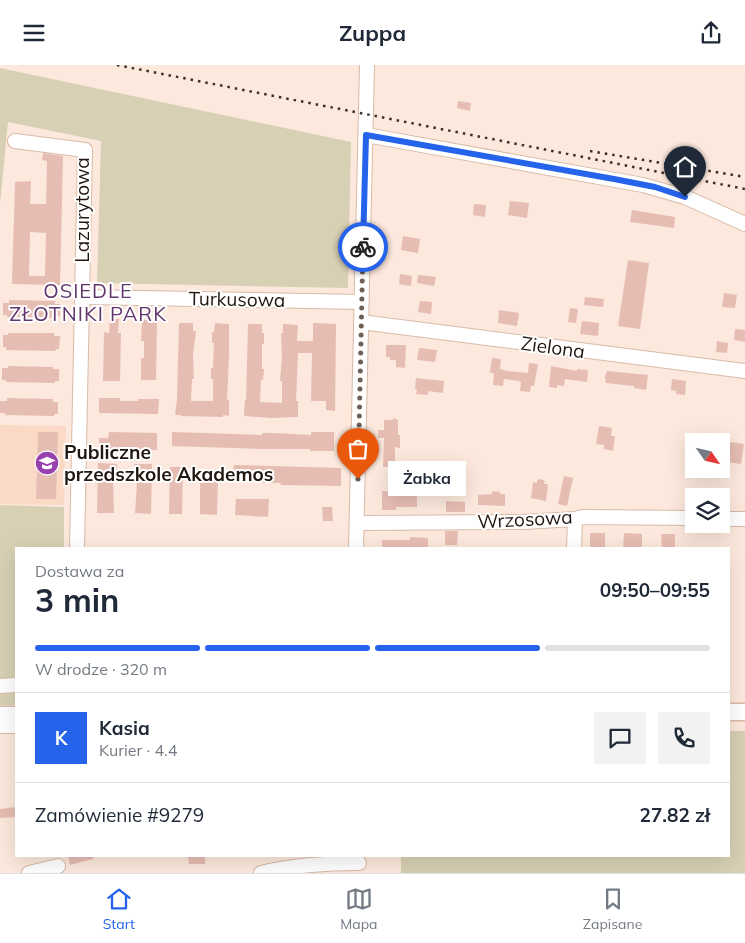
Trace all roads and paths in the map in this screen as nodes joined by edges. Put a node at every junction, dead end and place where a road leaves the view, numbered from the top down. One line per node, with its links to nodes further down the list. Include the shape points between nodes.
1 (367, 65): 2 (street)
2 (366, 135): 4 (street, via 643,185 685,197); 6 (street)
3 (15, 141): 5 (street, Lazurytowa, via 85,150)
4 (745, 224)
5 (82, 297): 6 (street, Turkusowa); 14 (street, Lazurytowa)
6 (362, 302): 7 (street)
7 (362, 322): 8 (street, Zielona); 13 (street)
8 (745, 371)
9 (575, 519): 10 (street, Wrzosowa); 13 (street, Wrzosowa); 16 (street)
10 (685, 519)
11 (730, 519): 12 (street)
12 (745, 519)
13 (357, 523): 15 (street)
14 (77, 547)
15 (356, 547)
16 (574, 547)
17 (15, 685): 18 (street)
18 (0, 686)
19 (730, 712): 20 (main road)
20 (745, 712)
21 (0, 715): 22 (main road)
22 (15, 715)
23 (0, 726): 24 (street)
24 (15, 726)
25 (359, 864): 28 (street, via 317,863)
26 (58, 865): 27 (street)
27 (29, 873)
28 (261, 873)

